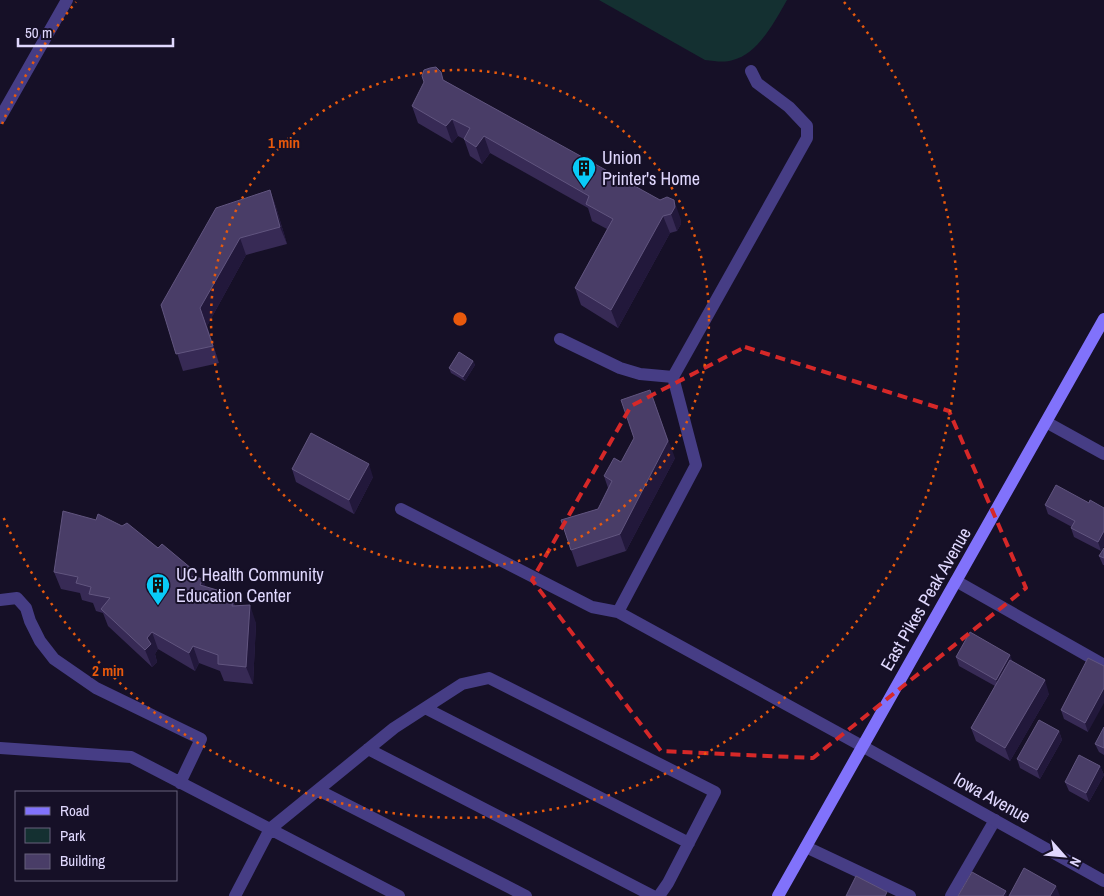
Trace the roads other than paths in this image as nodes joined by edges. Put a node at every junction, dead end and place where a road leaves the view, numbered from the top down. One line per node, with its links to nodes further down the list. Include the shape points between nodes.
1 (66, 0): 3 (street)
2 (752, 71): 6 (street, via 757,83 789,107 806,126 806,138)
3 (0, 118)
4 (1104, 320): 7 (main road, East Pikes Peak Avenue)
5 (560, 339): 6 (street, via 620,368 640,374)
6 (673, 377): 12 (street, via 696,465)
7 (1046, 422): 8 (street); 10 (main road, East Pikes Peak Avenue)
8 (1104, 454)
9 (401, 509): 12 (street, Iowa Avenue, via 592,607)
10 (956, 582): 13 (street); 15 (main road, East Pikes Peak Avenue)
11 (0, 600): 18 (street, via 17,598 26,608 40,641 54,659 68,669 96,688 201,739)
12 (618, 612): 15 (street, Iowa Avenue)
13 (1104, 665)
14 (425, 708): 17 (street); 22 (street); 22 (street, via 462,684 489,678 716,792)
15 (862, 746): 20 (street, Iowa Avenue); 23 (main road, East Pikes Peak Avenue)
16 (0, 748): 18 (street, via 131,757)
17 (368, 749): 19 (street); 28 (street)
18 (180, 783): 21 (street)
19 (318, 790): 21 (street); 27 (street)
20 (995, 820): 24 (street, Iowa Avenue); 32 (street)
21 (270, 829): 25 (street); 26 (street)
22 (689, 843): 29 (street)
23 (806, 847): 30 (main road, East Pikes Peak Avenue); 31 (street)
24 (1104, 881)
25 (235, 896)
26 (399, 896)
27 (526, 896)
28 (654, 896)
29 (659, 896)
30 (778, 896)
31 (910, 896)
32 (951, 896)

